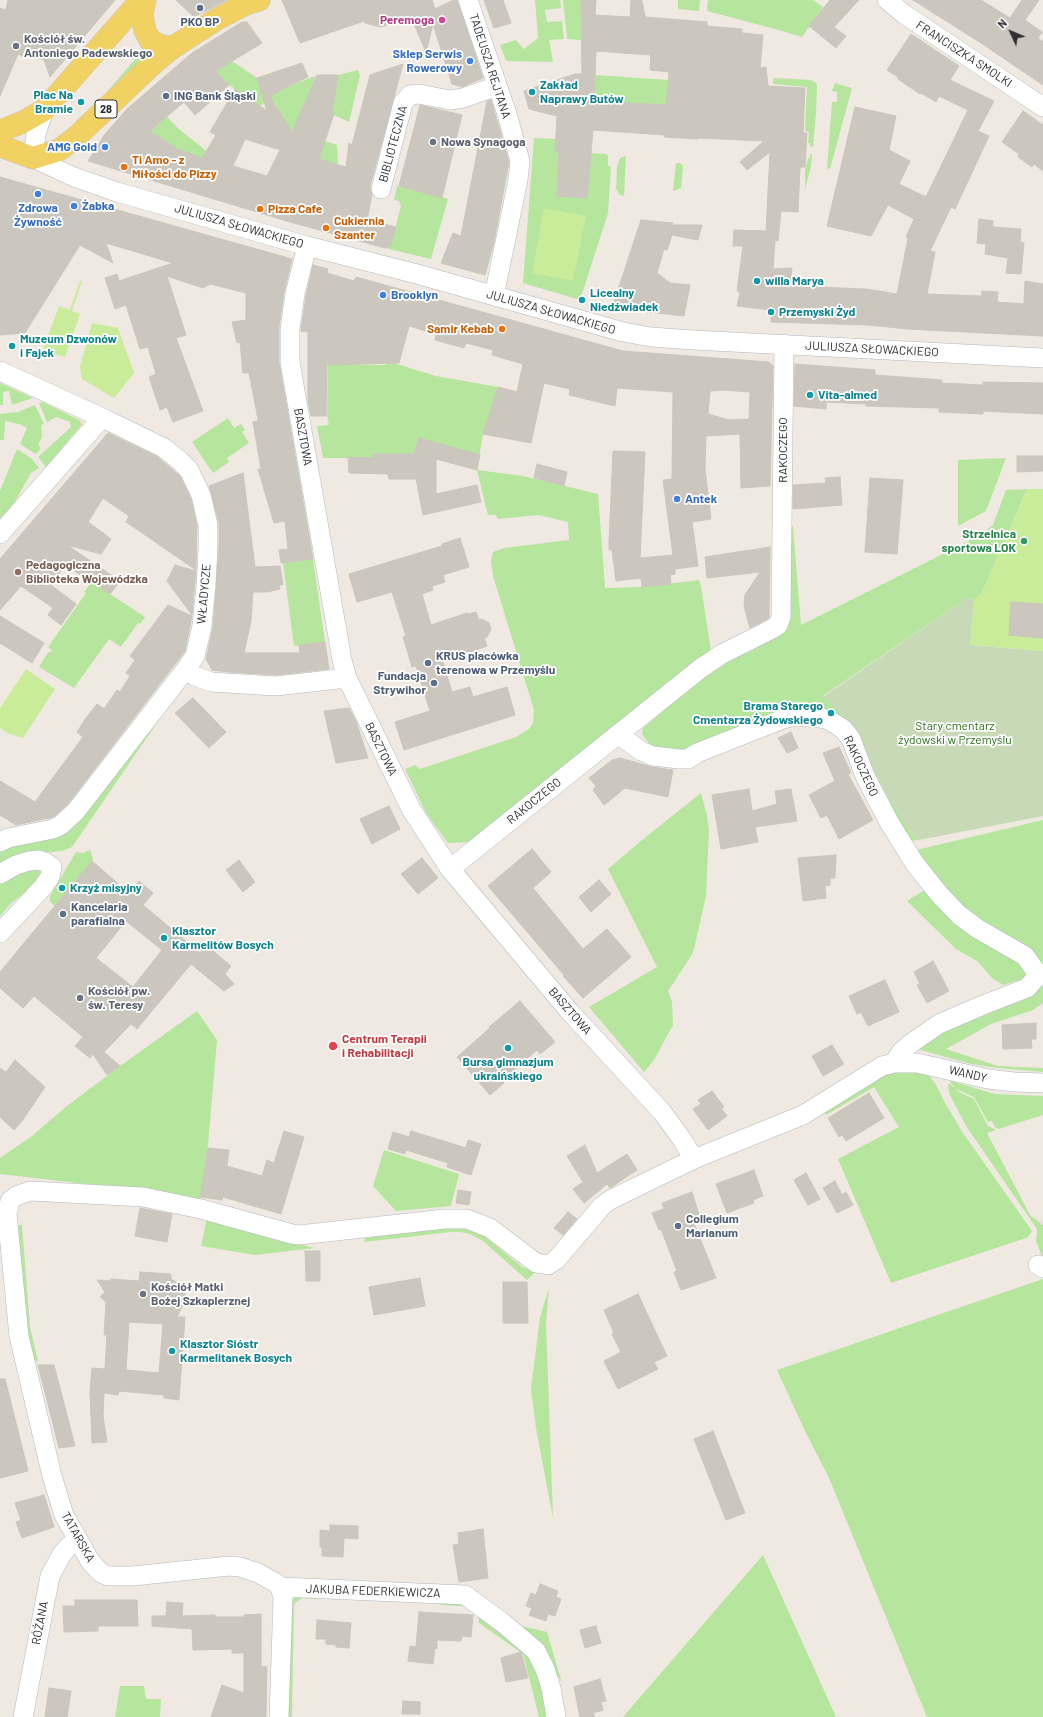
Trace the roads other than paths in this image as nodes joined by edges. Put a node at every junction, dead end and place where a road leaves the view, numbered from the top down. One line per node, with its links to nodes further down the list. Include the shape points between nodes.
1 (141, 0): 9 (main road)
2 (145, 0): 6 (main road, via 142,14 145,31 150,40)
3 (259, 0): 6 (main road, 28, via 217,19)
4 (468, 0): 7 (street, TADEUSZA REJTANA)
5 (887, 0): 8 (street, FRANCISZKA SMOLKI)
6 (172, 48): 12 (main road, 28, via 75,138 59,150)
7 (497, 86): 13 (street, BIBLIOTECZNA, via 450,100 419,94 410,95 403,103); 15 (street, TADEUSZA REJTANA, via 520,161)
8 (1043, 107)
9 (44, 110): 10 (main road); 12 (street, via 36,134)
10 (0, 131)
11 (0, 146): 12 (main road)
12 (33, 158): 14 (street, JULIUSZA SŁOWACKIEGO, via 74,177 117,192)
13 (380, 189)
14 (307, 246): 15 (street, JULIUSZA SŁOWACKIEGO); 22 (street, BASZTOWA, via 295,294 290,328 290,362)
15 (494, 296): 16 (street, JULIUSZA SŁOWACKIEGO, via 651,337)
16 (784, 344): 17 (street, JULIUSZA SŁOWACKIEGO); 23 (street, RAKOCZEGO, via 780,621 772,630 742,643 706,665)
17 (1043, 358)
18 (0, 371): 19 (street, WŁADYCZE)
19 (104, 419): 20 (street); 21 (street, WŁADYCZE, via 164,448 173,455 189,470 201,495 208,525 206,586 202,626 194,656)
20 (0, 534)
21 (186, 669): 22 (street, via 195,676 211,682 276,686); 24 (street, WŁADYCZE, via 76,811 61,825)
22 (347, 678): 25 (street, BASZTOWA, via 411,809)
23 (618, 734): 25 (street, RAKOCZEGO); 28 (street, RAKOCZEGO, via 641,751 653,756 688,759 795,716 814,716 829,720 843,729 851,739 865,776 888,822 939,894 959,915 978,929 1025,956 1036,973 1035,979 1027,988 938,1024 901,1052)
24 (0, 842)
25 (450, 869): 30 (street, BASZTOWA, via 570,1012 662,1112)
26 (0, 874): 27 (street, via 16,865 39,860 52,867 50,877 38,893)
27 (0, 933)
28 (894, 1063): 29 (street, WANDY, via 917,1063 988,1079); 30 (street, via 871,1072 803,1115)
29 (1043, 1083)
30 (694, 1159): 31 (street, via 610,1200 556,1260 548,1265 536,1263 490,1228 467,1219 445,1219 299,1235 201,1209 143,1197 30,1191)
31 (5, 1197): 32 (street, TATARSKA, via 19,1336 56,1492)
32 (77, 1540): 33 (street, TATARSKA, via 95,1568 108,1576 229,1566 258,1573); 34 (street, RÓŻANA, via 62,1554 50,1576)
33 (280, 1588): 35 (street, via 283,1598); 36 (street, JAKUBA FEDERKIEWICZA, via 465,1595 536,1651 551,1688)
34 (23, 1717)
35 (279, 1717)
36 (556, 1717)

